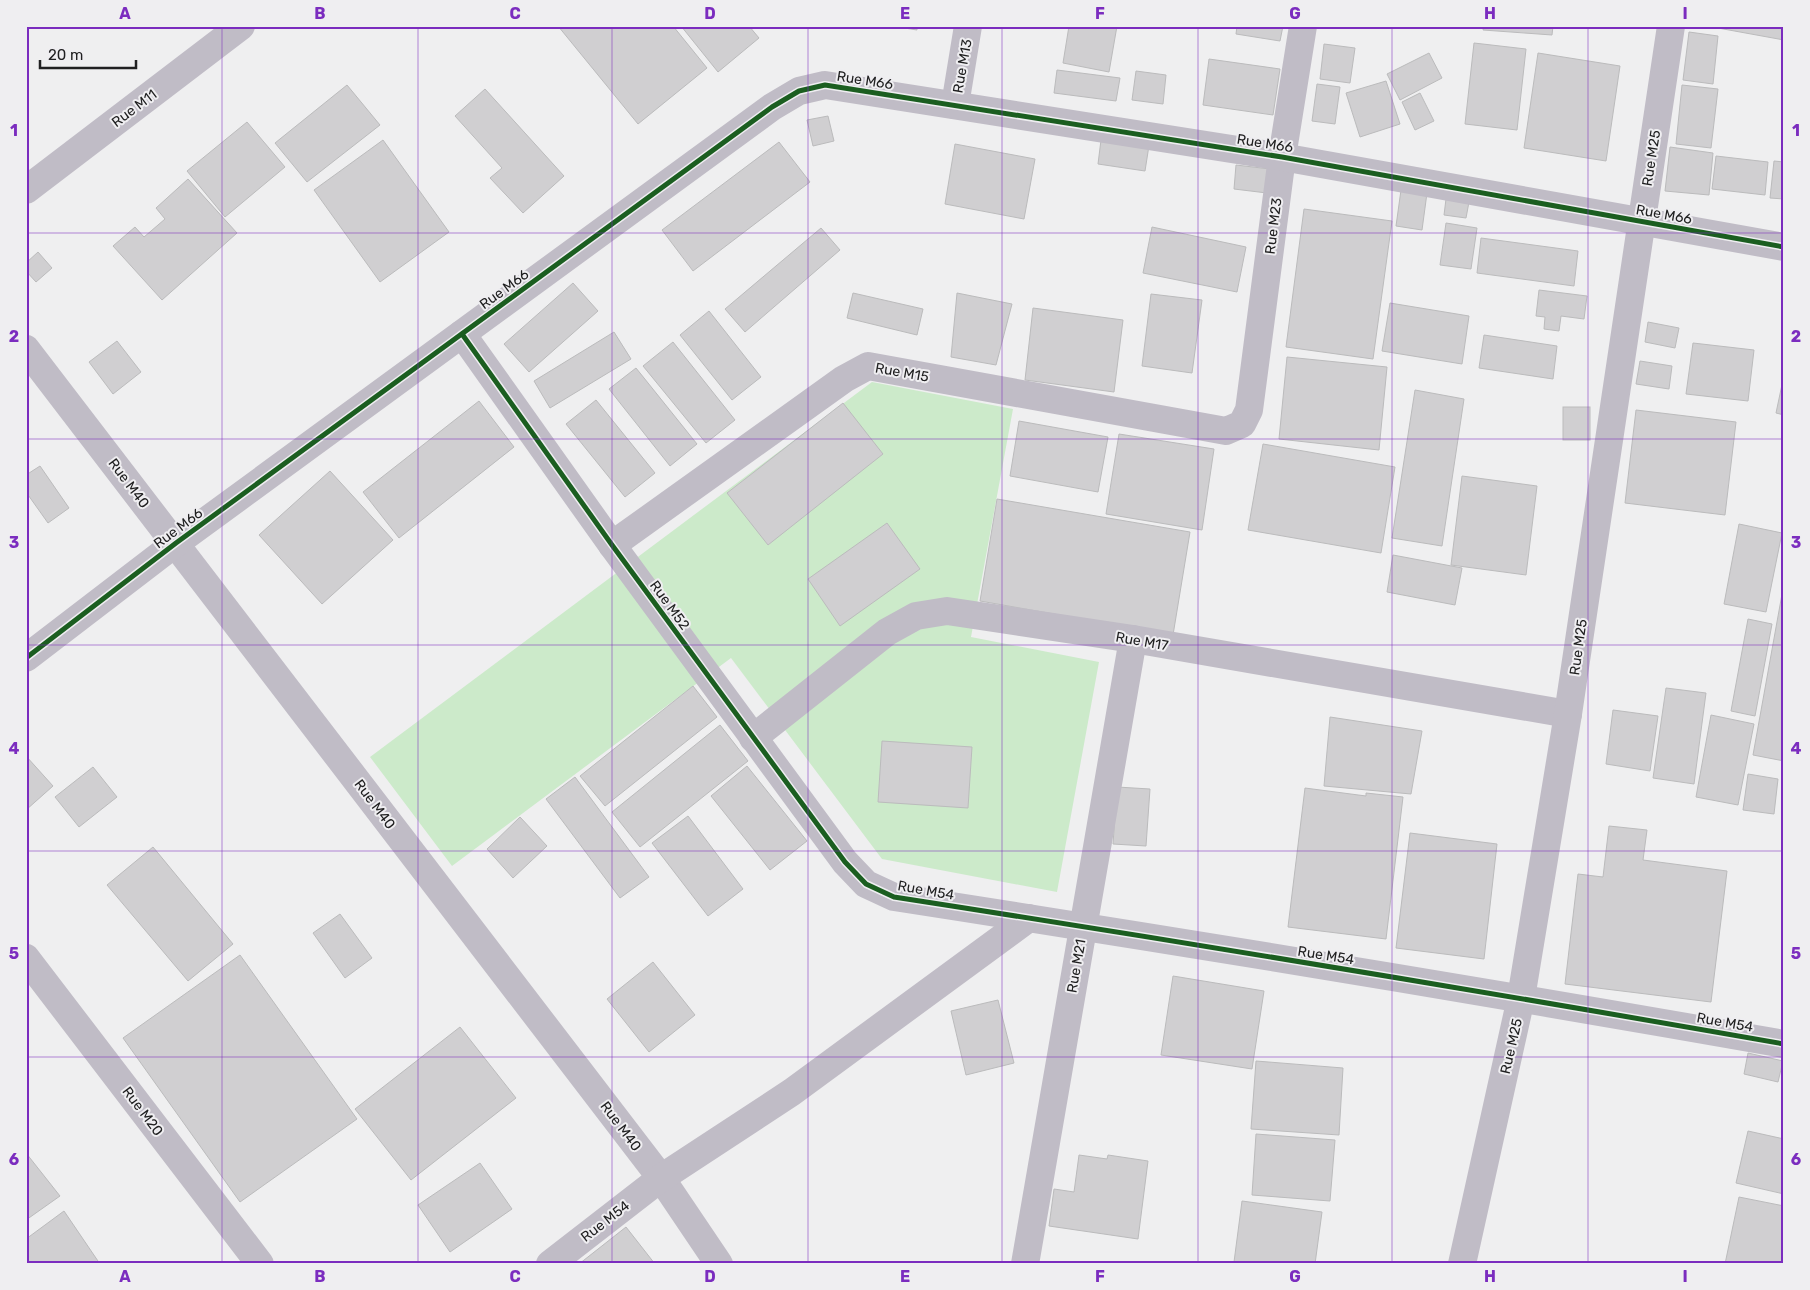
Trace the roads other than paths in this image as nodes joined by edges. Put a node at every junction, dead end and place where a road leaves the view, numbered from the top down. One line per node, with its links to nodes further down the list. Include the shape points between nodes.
1 (968, 26): 5 (street, Rue M13)
2 (1303, 26): 6 (street, Rue M23)
3 (1671, 26): 8 (street, Rue M25)
4 (228, 30): 7 (street, Rue M11)
5 (955, 105): 6 (street, Rue M66); 10 (street, Rue M66, via 825,85 799,91 772,107)
6 (1282, 157): 8 (street, Rue M66); 12 (street, Rue M23, via 1249,410)
7 (26, 190)
8 (1642, 221): 9 (street, Rue M66); 17 (street, Rue M25)
9 (1784, 247)
10 (462, 334): 13 (street, Rue M66); 14 (street, Rue M52)
11 (26, 348): 13 (street, Rue M40)
12 (1242, 424): 14 (street, Rue M15, via 1226,431 868,366 844,379)
13 (176, 544): 16 (street, Rue M66); 25 (street, Rue M40)
14 (612, 545): 18 (street, Rue M52)
15 (1133, 639): 17 (street, Rue M17); 18 (street, Rue M17, via 947,611 916,616 886,632); 21 (street, Rue M21)
16 (26, 658)
17 (1568, 714): 23 (street, Rue M25)
18 (753, 738): 19 (street, Rue M52, via 845,862)
19 (866, 884): 20 (street, Rue M54, via 894,897)
20 (1028, 918): 21 (street, Rue M54); 25 (street, Rue M54, via 792,1092)
21 (1083, 926): 23 (street, Rue M54); 29 (street, Rue M21)
22 (26, 958): 26 (street, Rue M20)
23 (1521, 998): 24 (street, Rue M54); 30 (street, Rue M25)
24 (1784, 1044)
25 (661, 1178): 27 (street, Rue M54); 28 (street, Rue M40)
26 (260, 1264)
27 (550, 1264)
28 (719, 1264)
29 (1025, 1264)
30 (1462, 1264)

